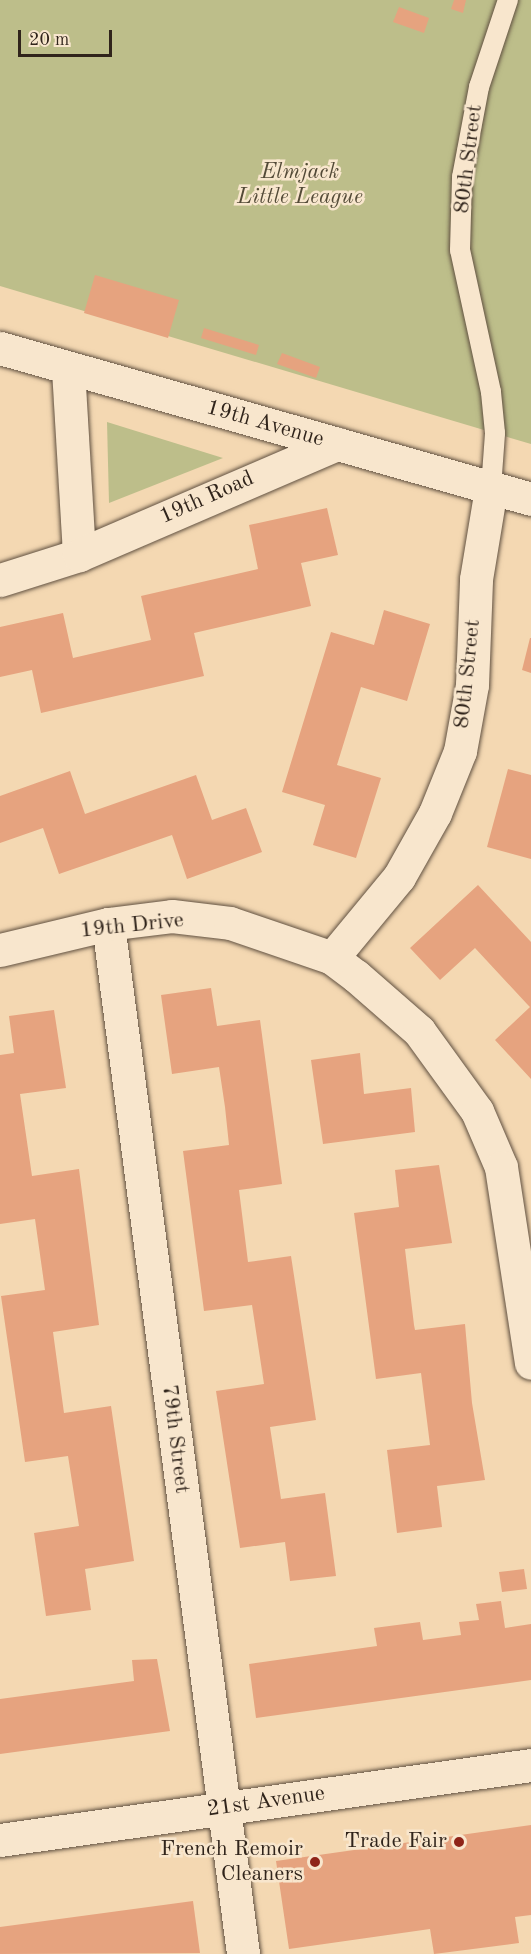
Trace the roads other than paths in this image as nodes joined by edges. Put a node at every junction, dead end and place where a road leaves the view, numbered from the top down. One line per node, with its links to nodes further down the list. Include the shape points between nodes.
1 (508, 0): 5 (lane, 80th Street, via 479,87 462,177 460,250 491,392 495,433)
2 (0, 348): 3 (street, 19th Avenue)
3 (68, 369): 4 (street, 19th Avenue); 7 (street)
4 (337, 444): 5 (street, 19th Avenue); 7 (street, 19th Road)
5 (491, 488): 6 (street, 19th Avenue); 11 (street, 80th Street, via 476,579 471,685 460,751 435,813 399,877)
6 (531, 499)
7 (79, 555): 8 (street, 19th Road)
8 (0, 580)
9 (108, 924): 10 (street, 19th Drive); 11 (street, 19th Drive, via 172,916 230,923); 14 (street, 79th Street)
10 (0, 951)
11 (332, 958): 12 (street, via 418,1031 477,1111 501,1167)
12 (531, 1363)
13 (531, 1765): 14 (street, 21st Avenue)
14 (222, 1808): 15 (street, 21st Avenue); 16 (street, 79th Street)
15 (0, 1840)
16 (243, 1954)

